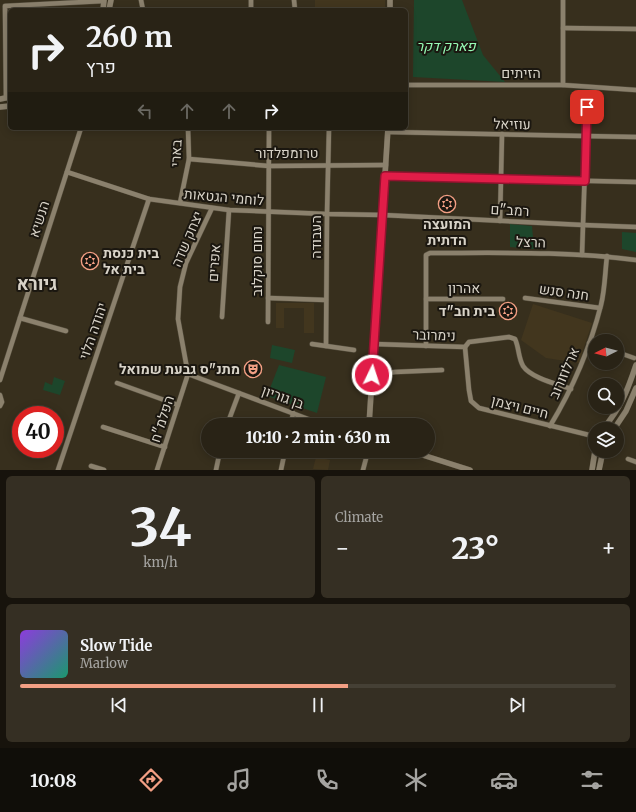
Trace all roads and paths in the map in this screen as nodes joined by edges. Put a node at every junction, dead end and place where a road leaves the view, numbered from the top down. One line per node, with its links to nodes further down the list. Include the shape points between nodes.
1 (106, 0): 8 (street, via 5,6)
2 (563, 0): 3 (street)
3 (563, 28): 4 (street); 6 (street)
4 (636, 29)
5 (408, 85): 6 (street, הזיתים)
6 (564, 85): 7 (street, הזיתים)
7 (636, 90)
8 (5, 98)
9 (587, 107): 16 (street)
10 (80, 130): 22 (street, הנשיא)
11 (188, 130): 18 (street, בארי)
12 (269, 130): 21 (street, נחום סוקלוב)
13 (329, 130): 19 (street, העבודה)
14 (388, 130): 15 (street, עוזיאל); 20 (street)
15 (502, 134): 16 (street, עוזיאל); 24 (street)
16 (586, 136): 17 (street, עוזיאל); 25 (street)
17 (636, 137)
18 (189, 159): 21 (street, טרומפלדור); 28 (street, בארי)
19 (328, 165): 20 (street, טרומפלדור); 21 (street, טרומפלדור); 32 (street, העבודה)
20 (386, 165): 23 (street)
21 (269, 166): 31 (street, נחום סוקלוב)
22 (67, 172): 27 (street, לוחמי הגטאות); 47 (street, הנשיא)
23 (385, 176): 24 (street); 33 (street)
24 (501, 179): 25 (street); 34 (street)
25 (585, 181): 26 (street); 35 (street)
26 (636, 182)
27 (150, 200): 28 (street, לוחמי הגטאות); 92 (street, יהודה הלוי)
28 (180, 204): 29 (street, לוחמי הגטאות)
29 (212, 208): 30 (street, לוחמי הגטאות); 62 (street, יצחק שדה, via 186,263 180,287 178,319)
30 (229, 210): 31 (street, לוחמי הגטאות); 46 (street, אפרים)
31 (268, 212): 32 (street, לוחמי הגטאות); 40 (street, נחום סוקלוב)
32 (327, 214): 33 (street, לוחמי הגטאות); 44 (street, העבודה)
33 (382, 215): 34 (street, רמב"ם); 52 (street)
34 (500, 221): 35 (street, רמב"ם)
35 (583, 225): 36 (street, רמב"ם); 37 (street)
36 (636, 227)
37 (582, 255): 38 (street, הרצל); 42 (street, הרצל, via 514,252 430,253 426,255)
38 (607, 256): 39 (street, הרצל); 45 (street, ארלוזורוב)
39 (636, 260)
40 (268, 298): 44 (street); 48 (street, נחום סוקלוב)
41 (525, 298): 45 (street, חנה סנש)
42 (426, 299): 43 (street, אהרון); 54 (street)
43 (503, 299)
44 (326, 300): 53 (street, העבודה)
45 (600, 308): 50 (street, ארלוזורוב)
46 (222, 317)
47 (20, 318): 49 (street); 64 (street, הנשיא)
48 (268, 322)
49 (66, 331)
50 (592, 334)
51 (312, 344): 53 (street)
52 (374, 344): 54 (street, נימרובר); 63 (street)
53 (326, 346): 57 (street)
54 (426, 346): 56 (street, נימרובר)
55 (588, 346): 67 (street, ארלוזורוב)
56 (465, 347): 67 (street, נימרובר, via 469,342 509,337 515,339 519,357 531,374); 79 (street, חיים ויצמן, via 471,401 479,408)
57 (354, 350)
58 (624, 354): 59 (street)
59 (634, 358)
60 (636, 365): 77 (street, via 620,407)
61 (442, 370): 63 (street)
62 (188, 374): 68 (street, בן גוריון); 70 (street, הפלמ"ח)
63 (372, 375): 76 (street)
64 (0, 380)
65 (117, 383): 70 (street)
66 (636, 388): 78 (street)
67 (571, 389): 79 (street, ארלוזורוב)
68 (239, 393): 72 (street, בן גוריון); 73 (street)
69 (0, 395): 71 (street)
70 (178, 405): 82 (street, הפלמ"ח)
71 (0, 406)
72 (293, 414): 74 (street); 75 (street, בן גוריון)
73 (230, 418)
74 (292, 418)
75 (304, 418)
76 (369, 418)
77 (608, 422)
78 (619, 422)
79 (550, 426): 81 (street, חיים ויצמן)
80 (104, 427): 82 (street)
81 (588, 435)
82 (165, 447): 94 (street, הפלמ"ח)
83 (219, 458): 95 (street)
84 (284, 458): 96 (street)
85 (366, 458): 97 (street)
86 (432, 458): 98 (street)
87 (594, 458): 99 (street)
88 (602, 458): 100 (street)
89 (628, 460): 90 (street)
90 (636, 462)
91 (91, 466): 93 (street)
92 (58, 470)
93 (104, 470)
94 (157, 470)
95 (216, 470)
96 (281, 470)
97 (363, 470)
98 (470, 470)
99 (592, 470)
100 (599, 470)

